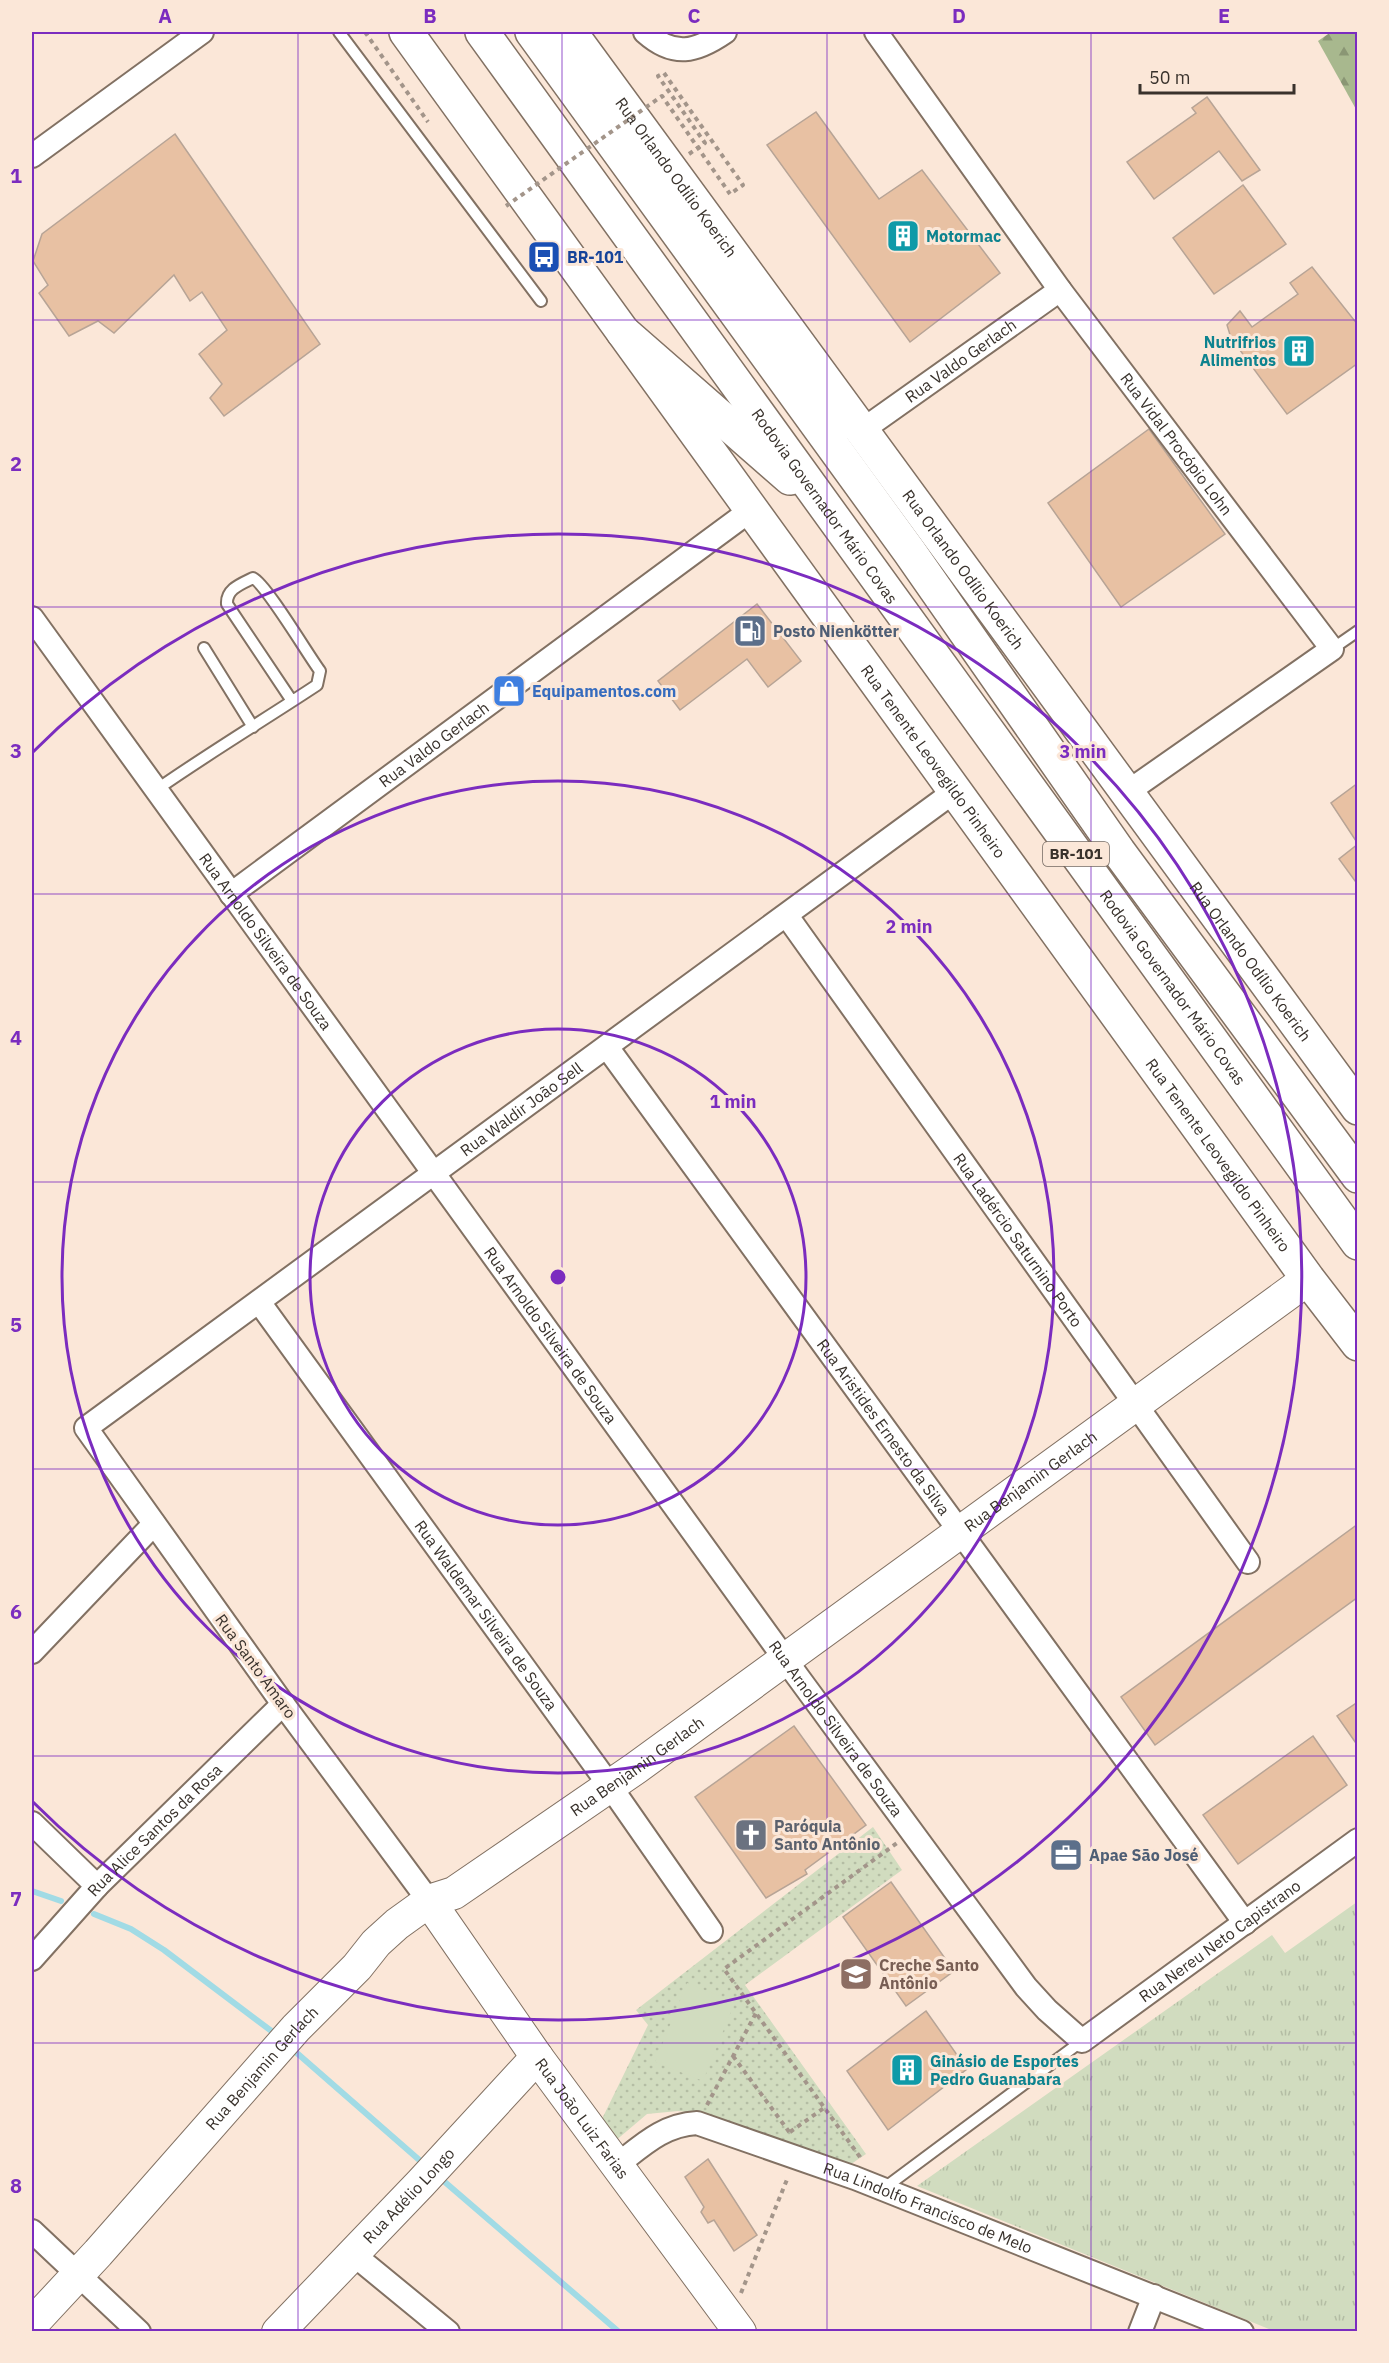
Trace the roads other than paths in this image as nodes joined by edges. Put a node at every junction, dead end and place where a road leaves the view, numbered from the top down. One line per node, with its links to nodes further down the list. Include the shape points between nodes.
1 (202, 32): 10 (street)
2 (339, 32): 12 (lane)
3 (406, 32): 14 (main road, Rua Tenente Leovegildo Pinheiro)
4 (482, 32): 16 (main road, Rodovia Governador Mário Covas / BR-101)
5 (532, 32): 18 (main road, BR-101)
6 (570, 32): 13 (main road, Rua Orlando Odílio Koerich)
7 (645, 32): 8 (street, via 671,48 694,50)
8 (725, 32)
9 (876, 32): 11 (street, Rua Vidal Procópio Lohn)
10 (32, 156)
11 (1060, 290): 15 (street, Rua Valdo Gerlach); 22 (street, Rua Vidal Procópio Lohn)
12 (542, 301)
13 (786, 329): 15 (main road, Rua Orlando Odílio Koerich); 18 (main road)
14 (623, 332): 16 (main road); 17 (main road, Rua Tenente Leovegildo Pinheiro)
15 (861, 431): 27 (main road, Rua Orlando Odílio Koerich)
16 (824, 506): 34 (main road, Rodovia Governador Mário Covas / BR-101)
17 (751, 510): 26 (main road, Rua Tenente Leovegildo Pinheiro); 28 (street, Rua Valdo Gerlach)
18 (909, 551): 33 (main road, BR-101, via 1119,852)
19 (32, 618): 25 (street, Rua Arnoldo Silveira de Souza)
20 (1358, 631): 22 (lane)
21 (204, 648): 24 (lane)
22 (1332, 649): 27 (street)
23 (292, 701): 23 (lane, via 317,685 320,671 253,578 232,590 227,604); 24 (lane)
24 (253, 727): 25 (lane)
25 (156, 790): 28 (street, Rua Arnoldo Silveira de Souza)
26 (955, 791): 29 (street, Rua Waldir João Sell); 35 (main road, Rua Tenente Leovegildo Pinheiro)
27 (1126, 793): 31 (main road, Rua Orlando Odílio Koerich)
28 (231, 894): 32 (street, Rua Arnoldo Silveira de Souza)
29 (787, 915): 30 (street, Rua Waldir João Sell); 38 (street, Rua Ladércio Saturnino Porto)
30 (607, 1047): 32 (street, Rua Waldir João Sell); 41 (street, Rua Aristides Ernesto da Silva)
31 (1358, 1108)
32 (434, 1174): 36 (street, Rua Waldir João Sell); 44 (street, Rua Arnoldo Silveira de Souza)
33 (1358, 1176)
34 (1358, 1243)
35 (1308, 1279): 37 (main road, Rua Tenente Leovegildo Pinheiro); 38 (main road, Rua Benjamin Gerlach)
36 (259, 1302): 39 (street, Rua Waldir João Sell); 46 (street, Rua Waldemar Silveira de Souza)
37 (1358, 1344)
38 (1136, 1405): 41 (main road, Rua Benjamin Gerlach); 42 (street, Rua Ladércio Saturnino Porto)
39 (86, 1428): 40 (street, Rua Santo Amaro)
40 (154, 1524): 43 (street); 45 (street, Rua Santo Amaro)
41 (960, 1532): 44 (main road, Rua Benjamin Gerlach); 51 (street, Rua Aristides Ernesto da Silva)
42 (1248, 1562)
43 (32, 1652)
44 (785, 1659): 46 (main road, Rua Benjamin Gerlach); 54 (street, Rua Arnoldo Silveira de Souza, via 1026,1987)
45 (283, 1704): 49 (street, Rua Alice Santos da Rosa); 50 (street, Rua Santo Amaro)
46 (610, 1786): 50 (main road, Rua Benjamin Gerlach, via 454,1893); 52 (street, Rua Waldemar Silveira de Souza)
47 (32, 1823): 49 (street)
48 (1358, 1840): 51 (street, Rua Nereu Neto Capistrano)
49 (97, 1886): 53 (street, Rua Alice Santos da Rosa)
50 (429, 1901): 55 (main road, Rua João Luiz Farias); 60 (main road, Rua Benjamin Gerlach, via 376,1943 296,2028)
51 (1245, 1923): 54 (street, Rua Nereu Neto Capistrano)
52 (711, 1931)
53 (32, 1959)
54 (1082, 2041): 57 (lane)
55 (537, 2057): 56 (main road, Rua João Luiz Farias); 59 (main road, Rua Adélio Longo)
56 (617, 2165): 57 (street, Rua Lindolfo Francisco de Melo, via 658,2133 697,2123); 63 (main road, Rua João Luiz Farias)
57 (883, 2189): 61 (street, Rua Lindolfo Francisco de Melo)
58 (32, 2231): 60 (street)
59 (353, 2254): 65 (main road, Rua Adélio Longo); 66 (street)
60 (78, 2275): 62 (main road, Rua Benjamin Gerlach); 64 (street)
61 (1154, 2296): 67 (street); 68 (street, Rua Lindolfo Francisco de Melo)
62 (32, 2324)
63 (735, 2325)
64 (139, 2331)
65 (278, 2331)
66 (448, 2331)
67 (1140, 2331)
68 (1242, 2331)

